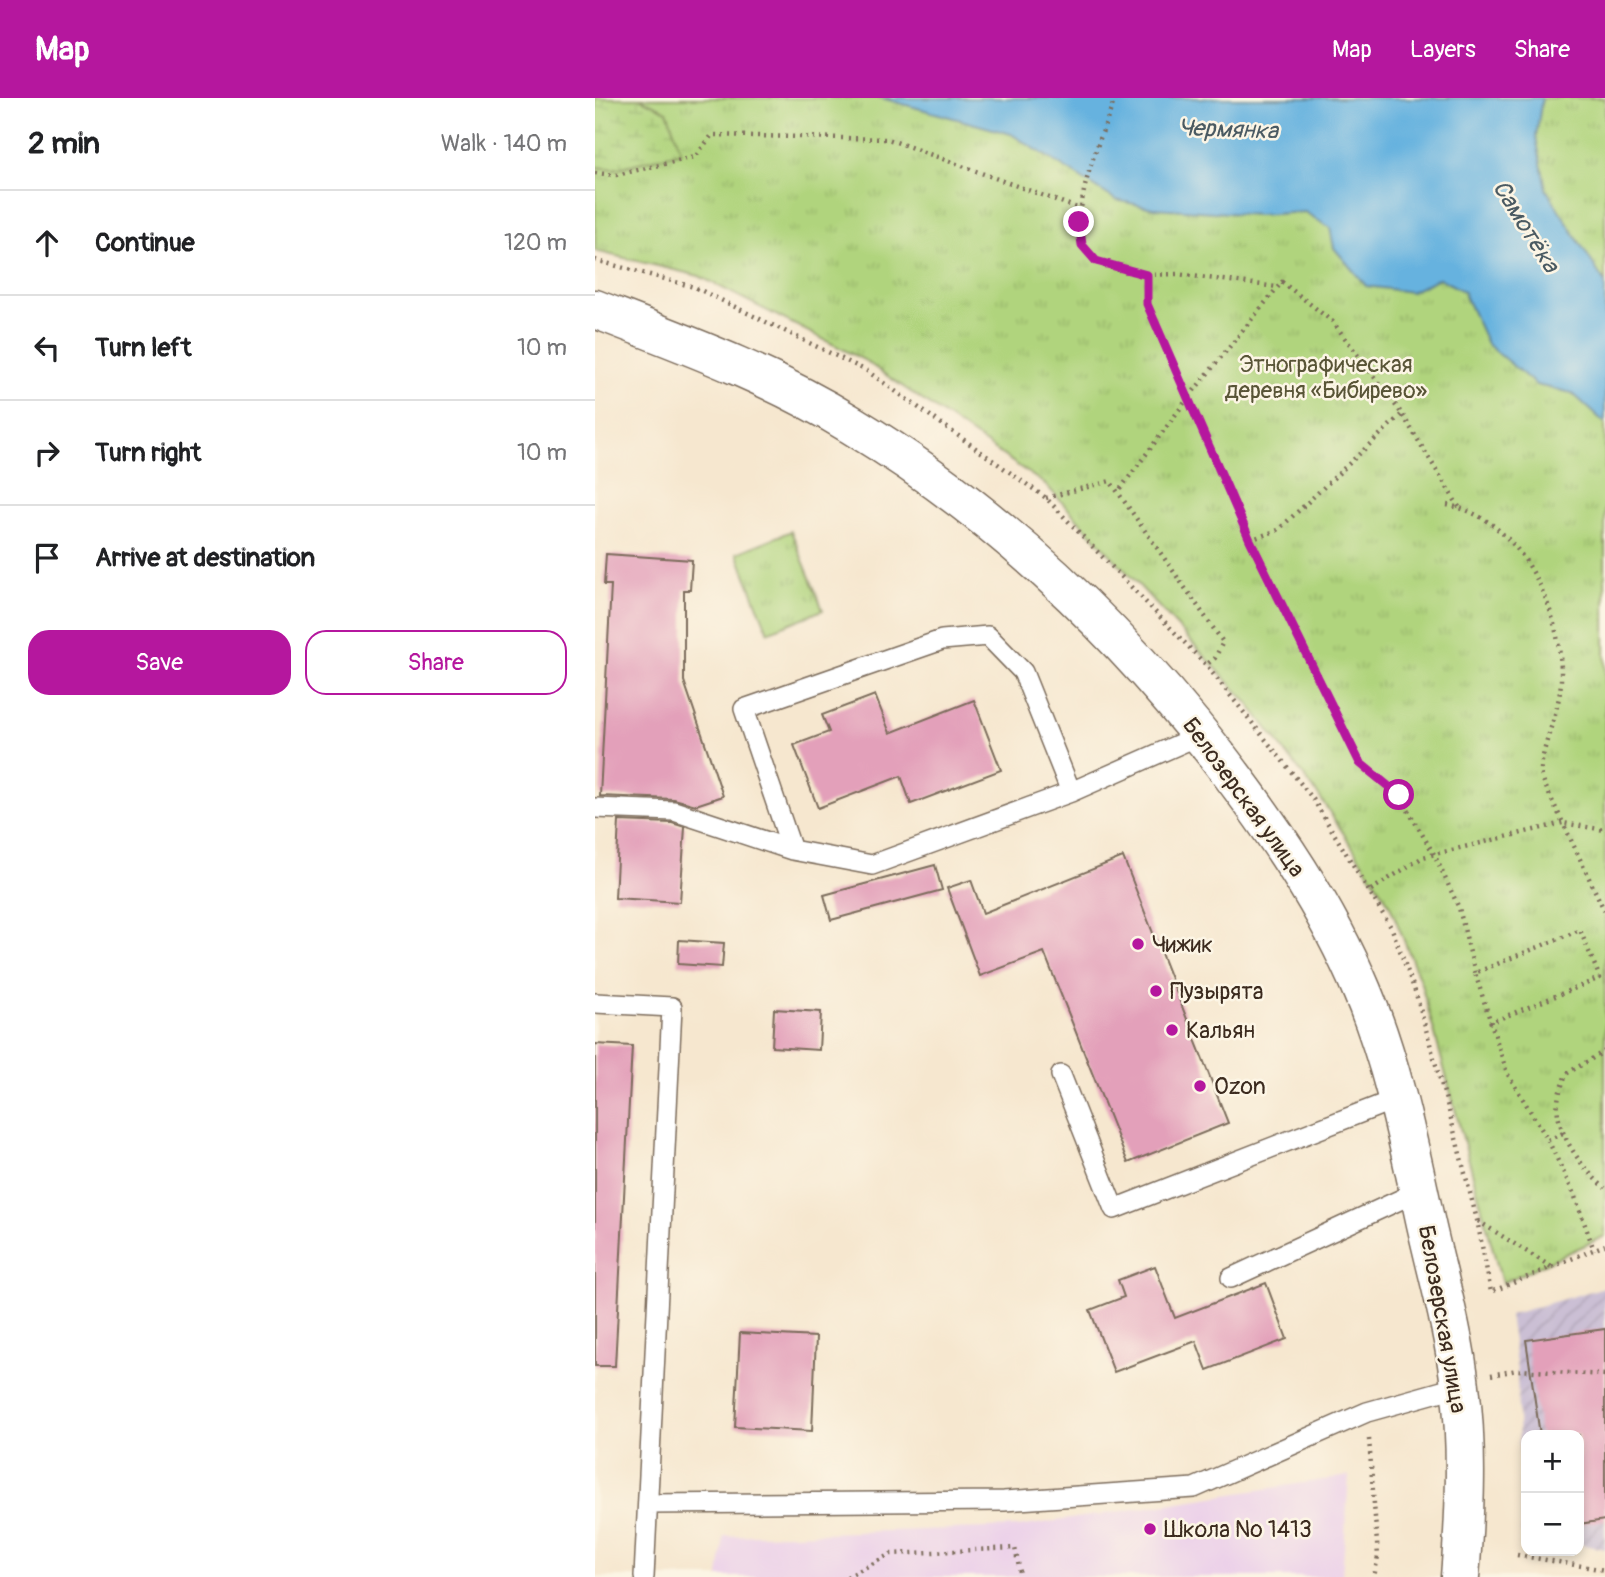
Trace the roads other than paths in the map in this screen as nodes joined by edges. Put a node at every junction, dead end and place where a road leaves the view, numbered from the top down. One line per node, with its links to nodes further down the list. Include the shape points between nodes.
1 (595, 309): 2 (street, Белозерская улица, via 741,365 852,425 966,501 1031,553 1094,614)
2 (1200, 735): 3 (lane); 8 (street, Белозерская улица, via 1254,803 1339,940 1364,996)
3 (1071, 792): 5 (lane, via 872,865); 5 (lane, via 1023,672 988,636 943,640 744,709)
4 (595, 808): 5 (lane, via 674,811)
5 (792, 850)
6 (595, 1003): 12 (lane, via 672,1007)
7 (1061, 1075): 8 (lane, via 1114,1209)
8 (1397, 1100): 9 (street, Белозерская улица)
9 (1419, 1191): 10 (lane); 11 (street, Белозерская улица)
10 (1231, 1278)
11 (1460, 1386): 12 (lane, via 1367,1412 1194,1488 1004,1501); 14 (street, Белозерская улица, via 1466,1506)
12 (648, 1504): 13 (lane)
13 (644, 1577)
14 (1460, 1577)

